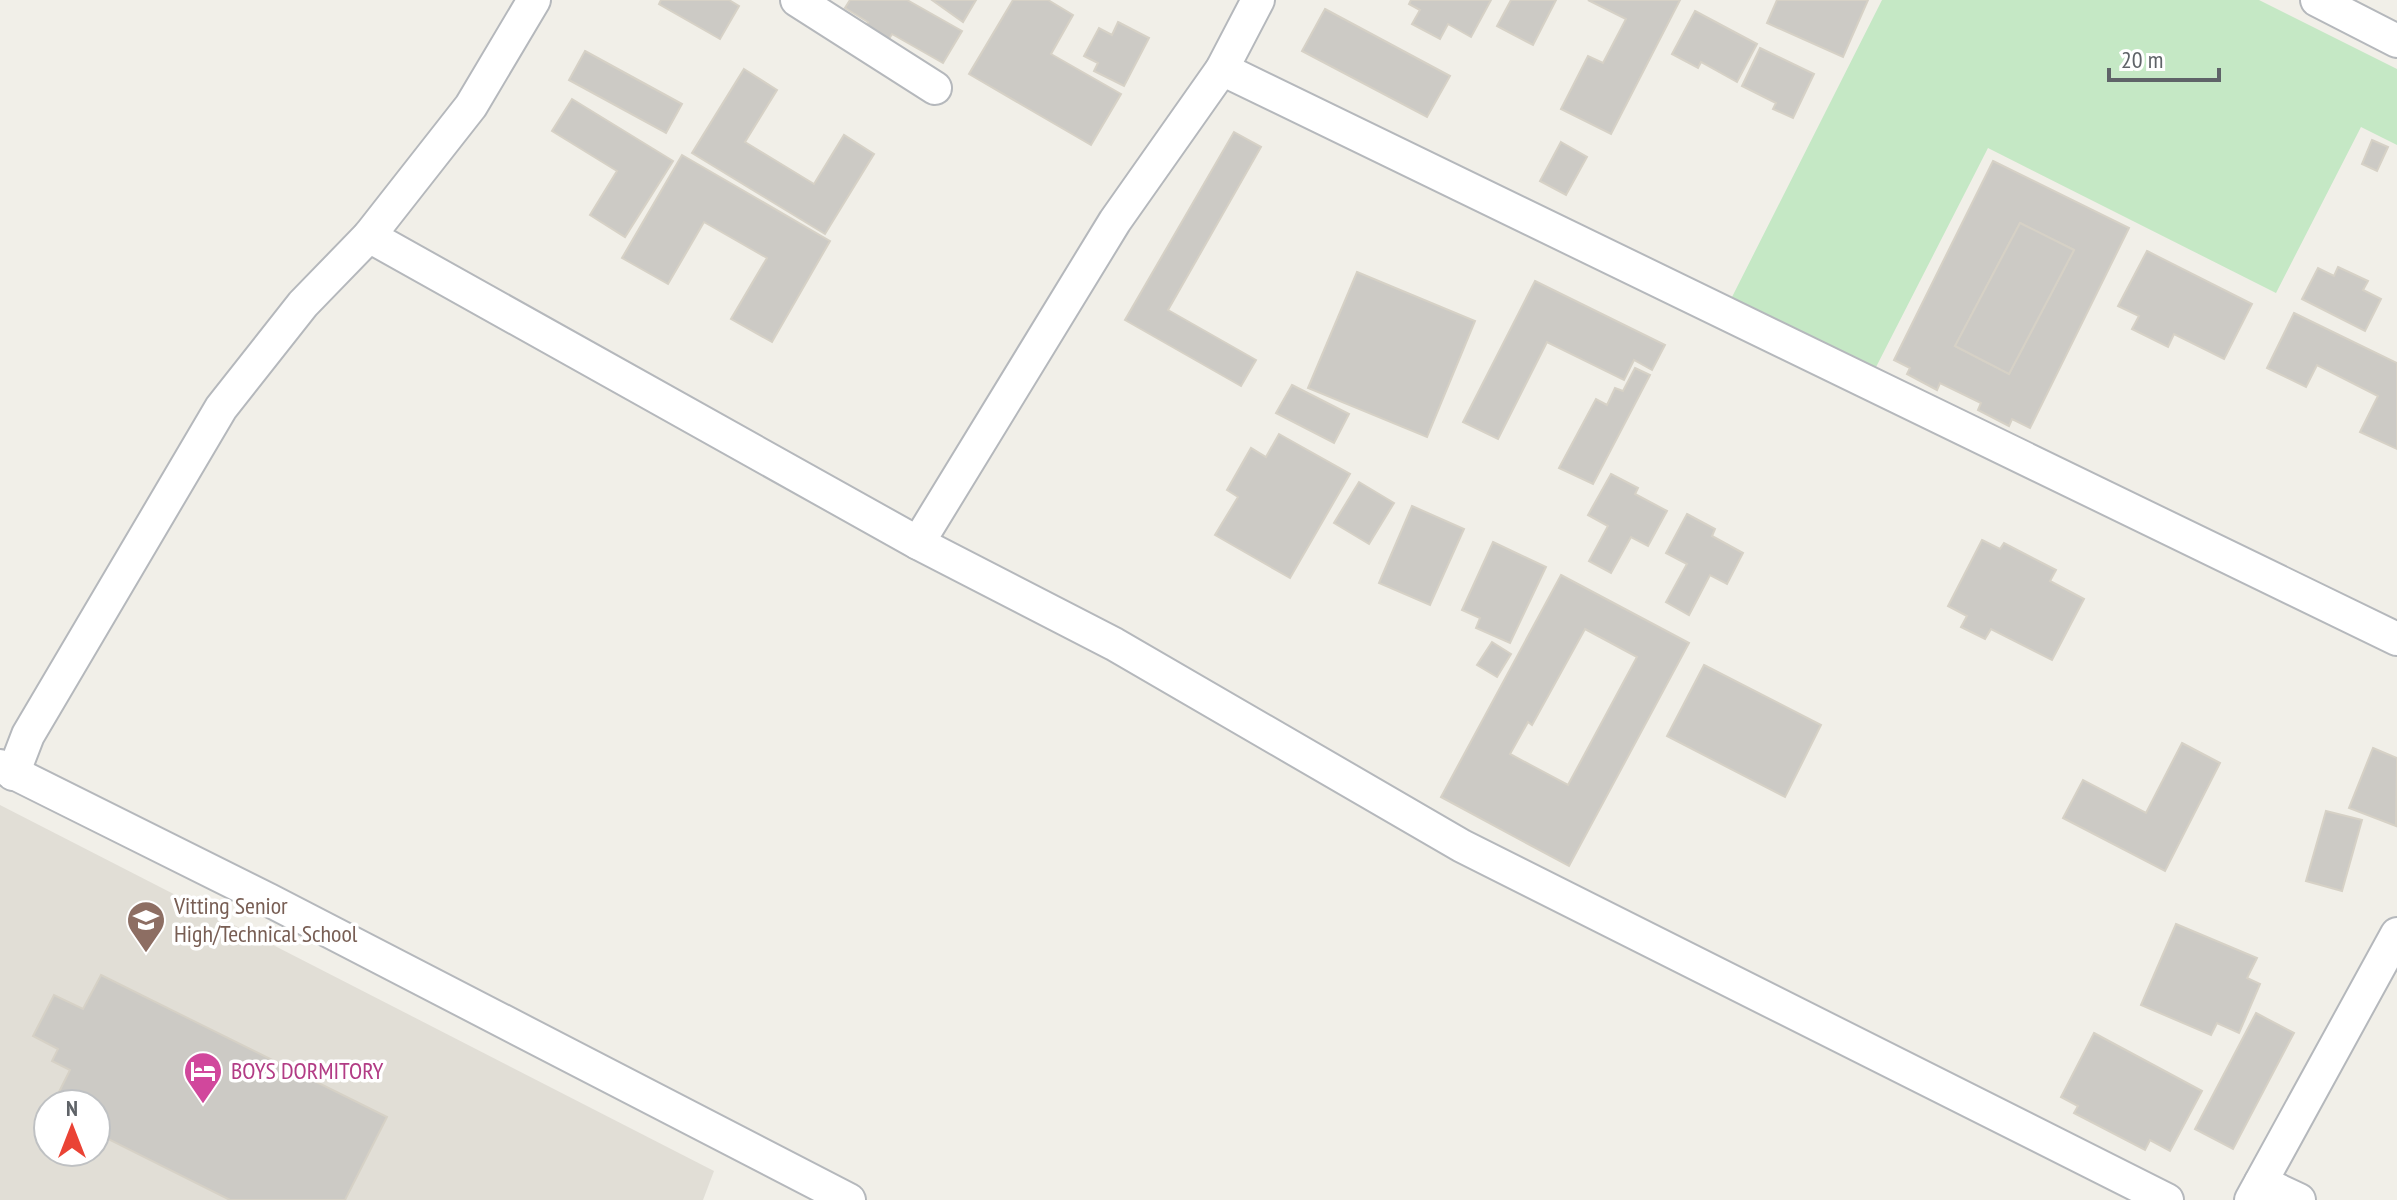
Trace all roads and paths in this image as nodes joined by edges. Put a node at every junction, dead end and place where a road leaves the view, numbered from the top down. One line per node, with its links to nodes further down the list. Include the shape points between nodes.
1 (534, 0): 8 (street, via 471,106)
2 (797, 0): 7 (street)
3 (1258, 0): 6 (street)
4 (2317, 0): 5 (street)
5 (2397, 41)
6 (1222, 69): 9 (street, via 1115,221); 10 (street)
7 (935, 88)
8 (369, 236): 9 (street); 11 (street, via 303,304 221,408)
9 (918, 543): 15 (street, via 1114,644 1462,846)
10 (2397, 639)
11 (6, 770): 14 (street, via 284,907)
12 (2397, 934): 13 (street)
13 (2256, 1191): 16 (street)
14 (849, 1200)
15 (2167, 1200)
16 (2299, 1200)

